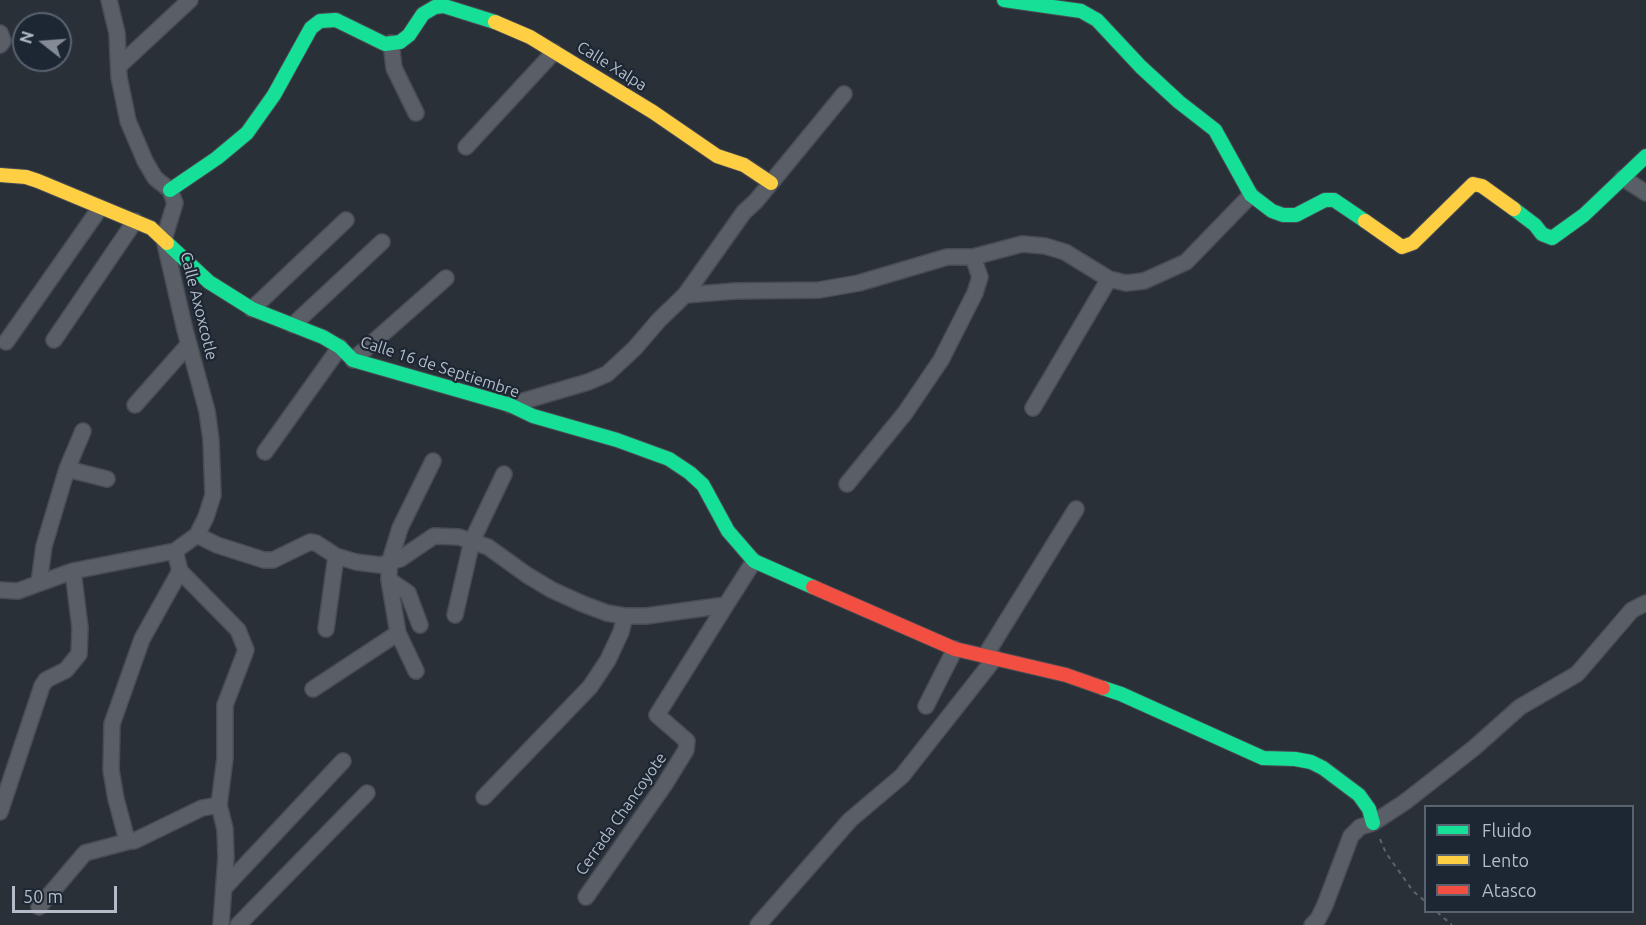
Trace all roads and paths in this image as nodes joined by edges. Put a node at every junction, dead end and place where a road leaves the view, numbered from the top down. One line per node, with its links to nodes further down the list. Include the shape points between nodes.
1 (109, 0): 8 (street, via 117,33)
2 (190, 0): 8 (street)
3 (1005, 0): 18 (street, via 1081,11 1097,21 1141,67 1215,130)
4 (0, 33): 6 (street)
5 (391, 44): 7 (street, Calle Xalpa, via 409,35 423,14 444,6 530,37); 10 (street, via 394,68); 16 (street, via 336,20 320,21 311,28 274,95 247,133)
6 (0, 45)
7 (554, 52): 11 (street); 15 (street, Calle Xalpa, via 717,156 744,165)
8 (118, 66): 16 (street, via 128,121 155,178)
9 (844, 94): 15 (street)
10 (416, 113)
11 (466, 147)
12 (1646, 156): 14 (street)
13 (0, 175): 19 (street, Calle 16 de Septiembre, via 26,177)
14 (1623, 178): 17 (street); 18 (street, via 1584,215 1552,238 1496,195 1473,184 1413,243 1402,247 1334,200 1325,200 1296,215 1283,215)
15 (771, 183): 27 (street, via 744,212)
16 (170, 190): 22 (street, Calle Axoxcotle, via 175,203)
17 (1646, 193)
18 (1251, 195): 26 (street, via 1186,262 1144,281 1126,283)
19 (100, 207): 21 (street, Calle 16 de Septiembre); 31 (street)
20 (346, 220): 28 (street)
21 (135, 221): 22 (street, Calle 16 de Septiembre); 30 (street)
22 (164, 239): 28 (street, Calle 16 de Septiembre, via 209,282); 32 (street, Calle Axoxcotle)
23 (382, 242): 29 (street)
24 (973, 257): 26 (street, via 1022,244 1045,246 1065,252); 27 (street, via 947,257 819,290); 44 (street, via 980,277 941,360 905,413)
25 (446, 278): 34 (street)
26 (1109, 279): 37 (street)
27 (685, 295): 36 (street, via 607,374)
28 (252, 309): 29 (street, Calle 16 de Septiembre)
29 (292, 325): 33 (street, Calle 16 de Septiembre)
30 (54, 340)
31 (6, 342)
32 (189, 344): 35 (street); 46 (street, Calle Axoxcotle, via 211,440 213,495)
33 (340, 347): 34 (street, Calle 16 de Septiembre); 39 (street)
34 (353, 360): 36 (street, Calle 16 de Septiembre)
35 (135, 405)
36 (510, 405): 50 (street, Calle 16 de Septiembre, via 533,416 669,459 703,485 728,531)
37 (1033, 408)
38 (82, 432): 41 (street)
39 (265, 452)
40 (433, 461): 51 (street, via 400,528)
41 (67, 469): 43 (street); 55 (street, via 44,546)
42 (504, 474): 47 (street)
43 (107, 479)
44 (847, 484)
45 (1076, 508): 65 (street)
46 (197, 535): 48 (street); 49 (street, via 264,560 273,560 310,542)
47 (472, 541): 51 (street, via 434,536); 59 (street); 60 (street, via 488,547 552,590 607,613)
48 (175, 551): 52 (street); 53 (street)
49 (336, 556): 51 (street, via 373,565); 62 (street)
50 (754, 561): 58 (street); 64 (street)
51 (389, 564): 54 (street)
52 (73, 571): 55 (street); 73 (street, via 79,654 72,665 42,686)
53 (180, 571): 72 (street, via 238,630 246,650 225,705 225,758); 75 (street, via 142,639 112,724 111,770)
54 (389, 580): 61 (street, via 408,593); 63 (street)
55 (39, 583): 56 (street, via 18,591)
56 (0, 590)
57 (1646, 603): 74 (street, via 1632,610 1577,674 1520,707 1474,748)
58 (726, 605): 60 (street); 77 (street, Cerrada Chancoyote, via 657,716 687,741 686,750)
59 (454, 615)
60 (625, 616): 71 (street, via 612,651 590,687)
61 (420, 625)
62 (326, 629)
63 (398, 633): 66 (street); 67 (street)
64 (955, 649): 65 (street); 68 (street)
65 (990, 657): 74 (street, via 1066,675 1121,694 1263,758 1311,762 1359,795); 83 (street, via 902,776 850,820)
66 (416, 670)
67 (313, 689)
68 (926, 706)
69 (343, 761): 76 (street)
70 (367, 792): 82 (street)
71 (484, 796)
72 (219, 805): 75 (street, via 202,808); 76 (street, via 225,829)
73 (0, 812)
74 (1373, 823): 78 (path, via 1386,853); 84 (street, via 1360,826 1351,836 1325,905)
75 (130, 841): 79 (street, via 85,853)
76 (224, 888): 81 (street)
77 (586, 897)
78 (1424, 901)
79 (39, 907)
80 (1438, 913): 85 (path)
81 (221, 925)
82 (238, 925)
83 (758, 925)
84 (1312, 925)
85 (1452, 925)

